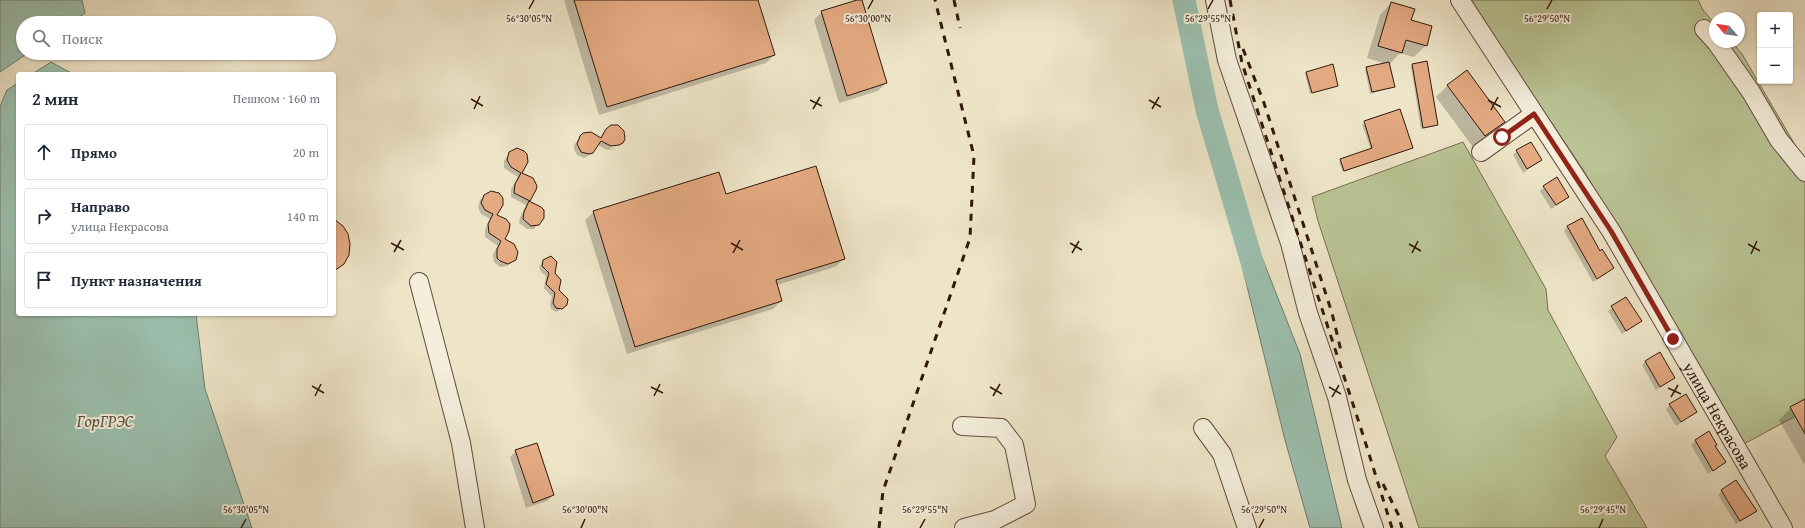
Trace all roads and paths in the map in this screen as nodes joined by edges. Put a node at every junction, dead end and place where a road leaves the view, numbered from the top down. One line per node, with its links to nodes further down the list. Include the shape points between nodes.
1 (1215, 0): 13 (street, via 1227,60 1290,243 1308,313 1337,397 1357,480)
2 (1460, 0): 4 (street, улица Некрасова)
3 (1720, 48): 6 (street, via 1751,92 1779,140)
4 (1534, 114): 5 (street); 14 (street, улица Некрасова, via 1611,231)
5 (1481, 152)
6 (1805, 172)
7 (418, 282): 10 (street, via 461,443)
8 (962, 426): 11 (street, via 1001,428 1014,445 1026,504 995,520)
9 (1203, 428): 12 (street, via 1222,454)
10 (475, 528)
11 (964, 528)
12 (1247, 528)
13 (1374, 528)
14 (1783, 528)

